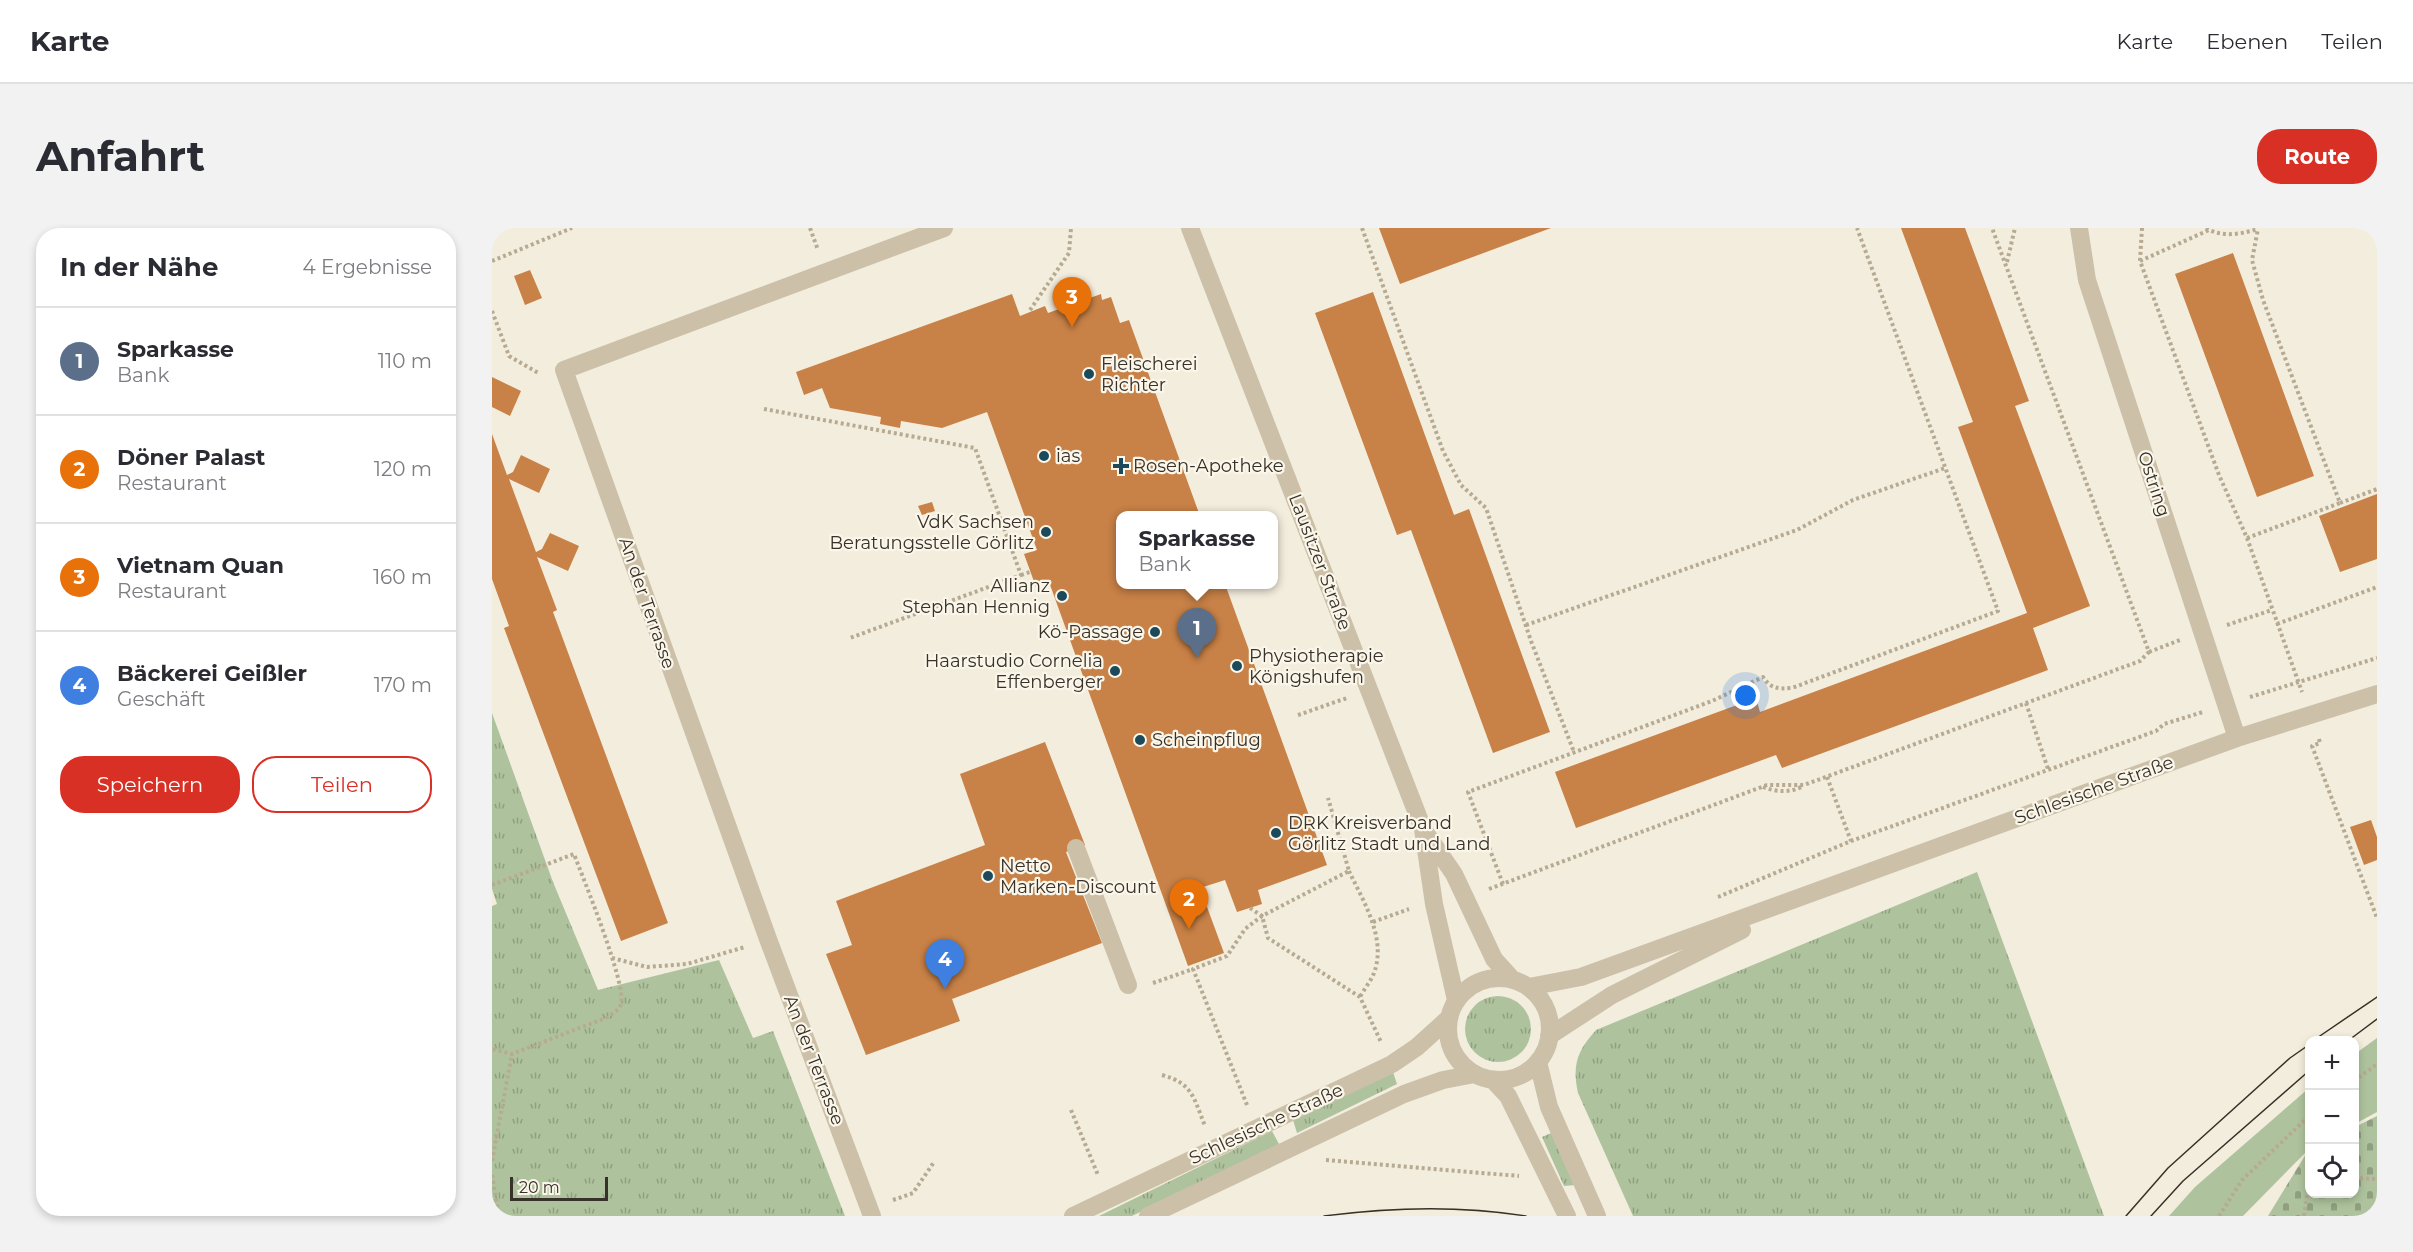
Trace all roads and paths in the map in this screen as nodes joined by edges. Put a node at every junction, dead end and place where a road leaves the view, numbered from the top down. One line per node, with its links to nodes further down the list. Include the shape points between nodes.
1 (572, 228): 13 (path)
2 (944, 228): 88 (street, An der Terrasse, via 564,370 764,928)
3 (1071, 228): 16 (path, via 1069,253)
4 (1190, 228): 47 (street, Lausitzer Straße)
5 (1362, 228): 29 (path, via 1443,451 1461,485 1486,508)
6 (1857, 228): 20 (path)
7 (1992, 228): 15 (path)
8 (2016, 228): 15 (path)
9 (2079, 228): 30 (street, Ostring, via 2087,280)
10 (2142, 228): 14 (path)
11 (2258, 228): 12 (path, via 2240,234 2218,234); 22 (path, via 2252,260 2260,290)
12 (2208, 229): 14 (path)
13 (492, 261)
14 (2140, 261): 23 (path, via 2219,475)
15 (2006, 264): 33 (path)
16 (1030, 310)
17 (492, 311): 18 (path)
18 (509, 356)
19 (764, 409): 25 (path, via 975,448)
20 (1945, 468): 29 (path, via 1853,500 1797,530); 43 (path, via 1998,611 1792,688 1778,689 1764,677 1712,701)
21 (2377, 489): 22 (path)
22 (2340, 503): 23 (path)
23 (2247, 538): 27 (path)
24 (1030, 572): 25 (path)
25 (1021, 575): 31 (path)
26 (2377, 586): 28 (path)
27 (2272, 610): 28 (path); 30 (path)
28 (2277, 624): 35 (path)
29 (1526, 625): 43 (path)
30 (2203, 633): 39 (street, Ostring)
31 (850, 638)
32 (2182, 640): 33 (path)
33 (2149, 652): 38 (path, via 2140,661)
34 (2377, 658): 35 (path)
35 (2298, 682): 39 (path); 40 (path)
36 (2377, 694): 40 (street, Schlesische Straße)
37 (1334, 702): 41 (path)
38 (2026, 703): 44 (path); 45 (path)
39 (2226, 705): 42 (street, Ostring); 44 (path, via 2164,724 2156,731)
40 (2310, 714): 42 (street, Schlesische Straße); 56 (path, via 2320,743 2312,747)
41 (1298, 715)
42 (2237, 738): 52 (street, Schlesische Straße)
43 (1574, 752): 45 (path, via 1468,792 1503,884 1763,787 1804,785)
44 (2049, 769): 48 (path)
45 (1827, 777): 48 (path)
46 (1328, 798): 50 (path)
47 (1423, 829): 60 (street, Lausitzer Straße, via 1454,874 1494,959); 63 (street, Lausitzer Straße, via 1434,904)
48 (1851, 841): 53 (path)
49 (1076, 848): 61 (street)
50 (1349, 871): 55 (path); 62 (path, via 1373,922 1377,945 1375,972)
51 (492, 885): 58 (path, via 574,854)
52 (1814, 894): 60 (street, Schlesische Straße, via 1581,977); 65 (street, Schlesische Straße, via 1612,995)
53 (1712, 899)
54 (1250, 908): 55 (path)
55 (1262, 916): 59 (path, via 1245,929 1227,956); 62 (path, via 1268,938)
56 (2377, 918)
57 (721, 956): 58 (path, via 647,968)
58 (612, 958): 67 (path, via 621,991 618,1010)
59 (1193, 969): 61 (path, via 1156,982); 75 (path)
60 (1520, 983): 63 (street, via 1499,978 1481,981); 65 (street, via 1545,1005)
61 (1128, 986)
62 (1360, 997): 69 (path)
63 (1456, 1000): 64 (street)
64 (1449, 1018): 69 (street, Schlesische Straße); 71 (street, via 1455,1057)
65 (1550, 1036): 68 (street)
66 (492, 1049): 67 (path)
67 (512, 1054): 80 (path)
68 (1538, 1062): 74 (street, via 1518,1077); 93 (street, via 1550,1107)
69 (1392, 1064): 78 (street, Schlesische Straße)
70 (2377, 1064): 73 (path)
71 (1475, 1074): 74 (street); 91 (street, Schlesische Straße, via 1404,1094)
72 (1162, 1075): 78 (path, via 1176,1079 1190,1090)
73 (2359, 1078)
74 (1493, 1080): 92 (street, via 1508,1096)
75 (1248, 1108)
76 (1071, 1110): 86 (path)
77 (2305, 1120): 94 (path, via 2242,1180)
78 (1214, 1149): 86 (street, Schlesische Straße)
79 (1322, 1160): 85 (path, via 1517,1175)
80 (492, 1161)
81 (934, 1162): 88 (path, via 913,1193)
82 (492, 1175): 89 (path)
83 (2359, 1178): 84 (path)
84 (2377, 1179)
85 (1528, 1180)
86 (1108, 1198): 90 (street, Schlesische Straße)
87 (2307, 1198): 95 (path)
88 (871, 1213)
89 (499, 1216)
90 (1073, 1216)
91 (1148, 1216)
92 (1567, 1216)
93 (1597, 1216)
94 (2219, 1216)
95 (2304, 1216)

